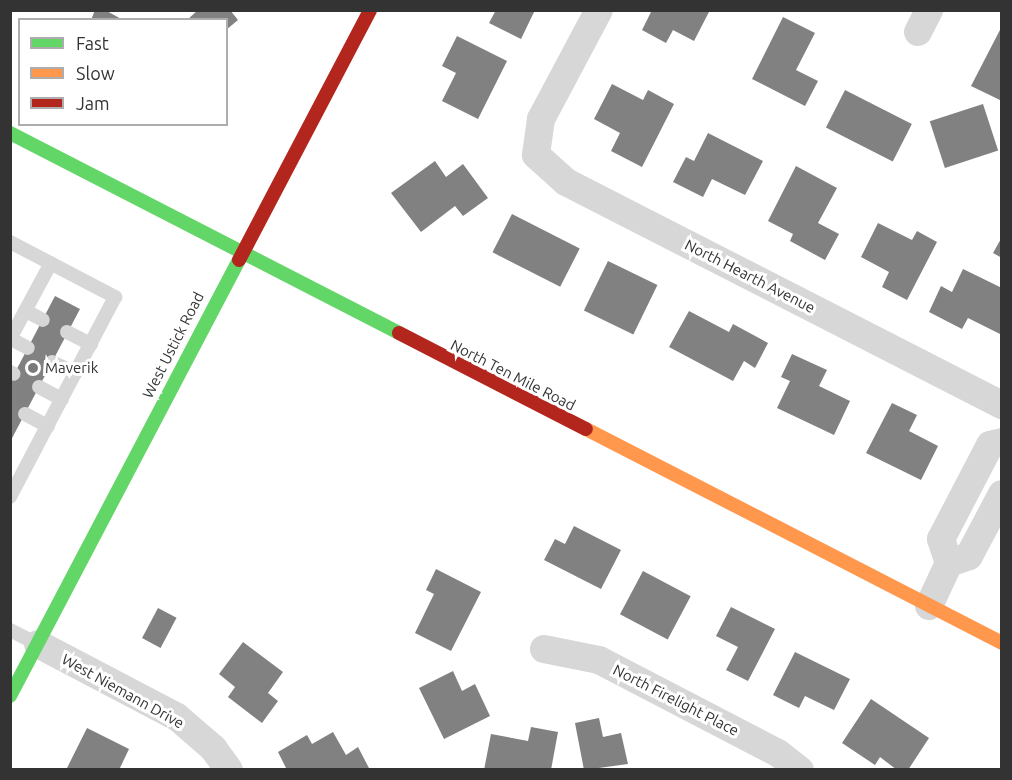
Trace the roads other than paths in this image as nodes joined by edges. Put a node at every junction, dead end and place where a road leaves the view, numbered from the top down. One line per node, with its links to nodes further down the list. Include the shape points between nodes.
1 (370, 10): 5 (main road, West Ustick Road)
2 (598, 10): 17 (street, North Hearth Avenue, via 542,119 536,155 566,182)
3 (10, 133): 5 (main road, North Ten Mile Road)
4 (10, 242): 6 (lane)
5 (239, 253): 25 (main road, North Ten Mile Road); 28 (main road, West Ustick Road)
6 (51, 263): 7 (lane); 11 (lane, via 115,297)
7 (26, 310): 8 (lane); 10 (lane)
8 (43, 320)
9 (67, 332): 11 (lane)
10 (11, 339): 12 (lane)
11 (91, 344): 14 (lane)
12 (28, 348)
13 (52, 362): 14 (lane)
14 (76, 373): 16 (lane)
15 (39, 387): 16 (lane)
16 (62, 399): 19 (lane)
17 (1002, 405)
18 (25, 414): 19 (lane)
19 (48, 426): 21 (lane)
20 (1002, 442): 24 (street, via 990,445 941,539)
21 (16, 473): 23 (lane)
22 (1002, 494): 24 (street, via 969,556)
23 (10, 497)
24 (949, 563): 25 (street)
25 (929, 606): 27 (main road, North Ten Mile Road)
26 (10, 630): 28 (lane)
27 (1002, 643)
28 (38, 644): 30 (main road, West Ustick Road); 31 (street, West Niemann Drive, via 177,717 213,748)
29 (544, 648): 32 (street, North Firelight Place, via 598,660 778,753)
30 (10, 696)
31 (229, 770)
32 (800, 770)

